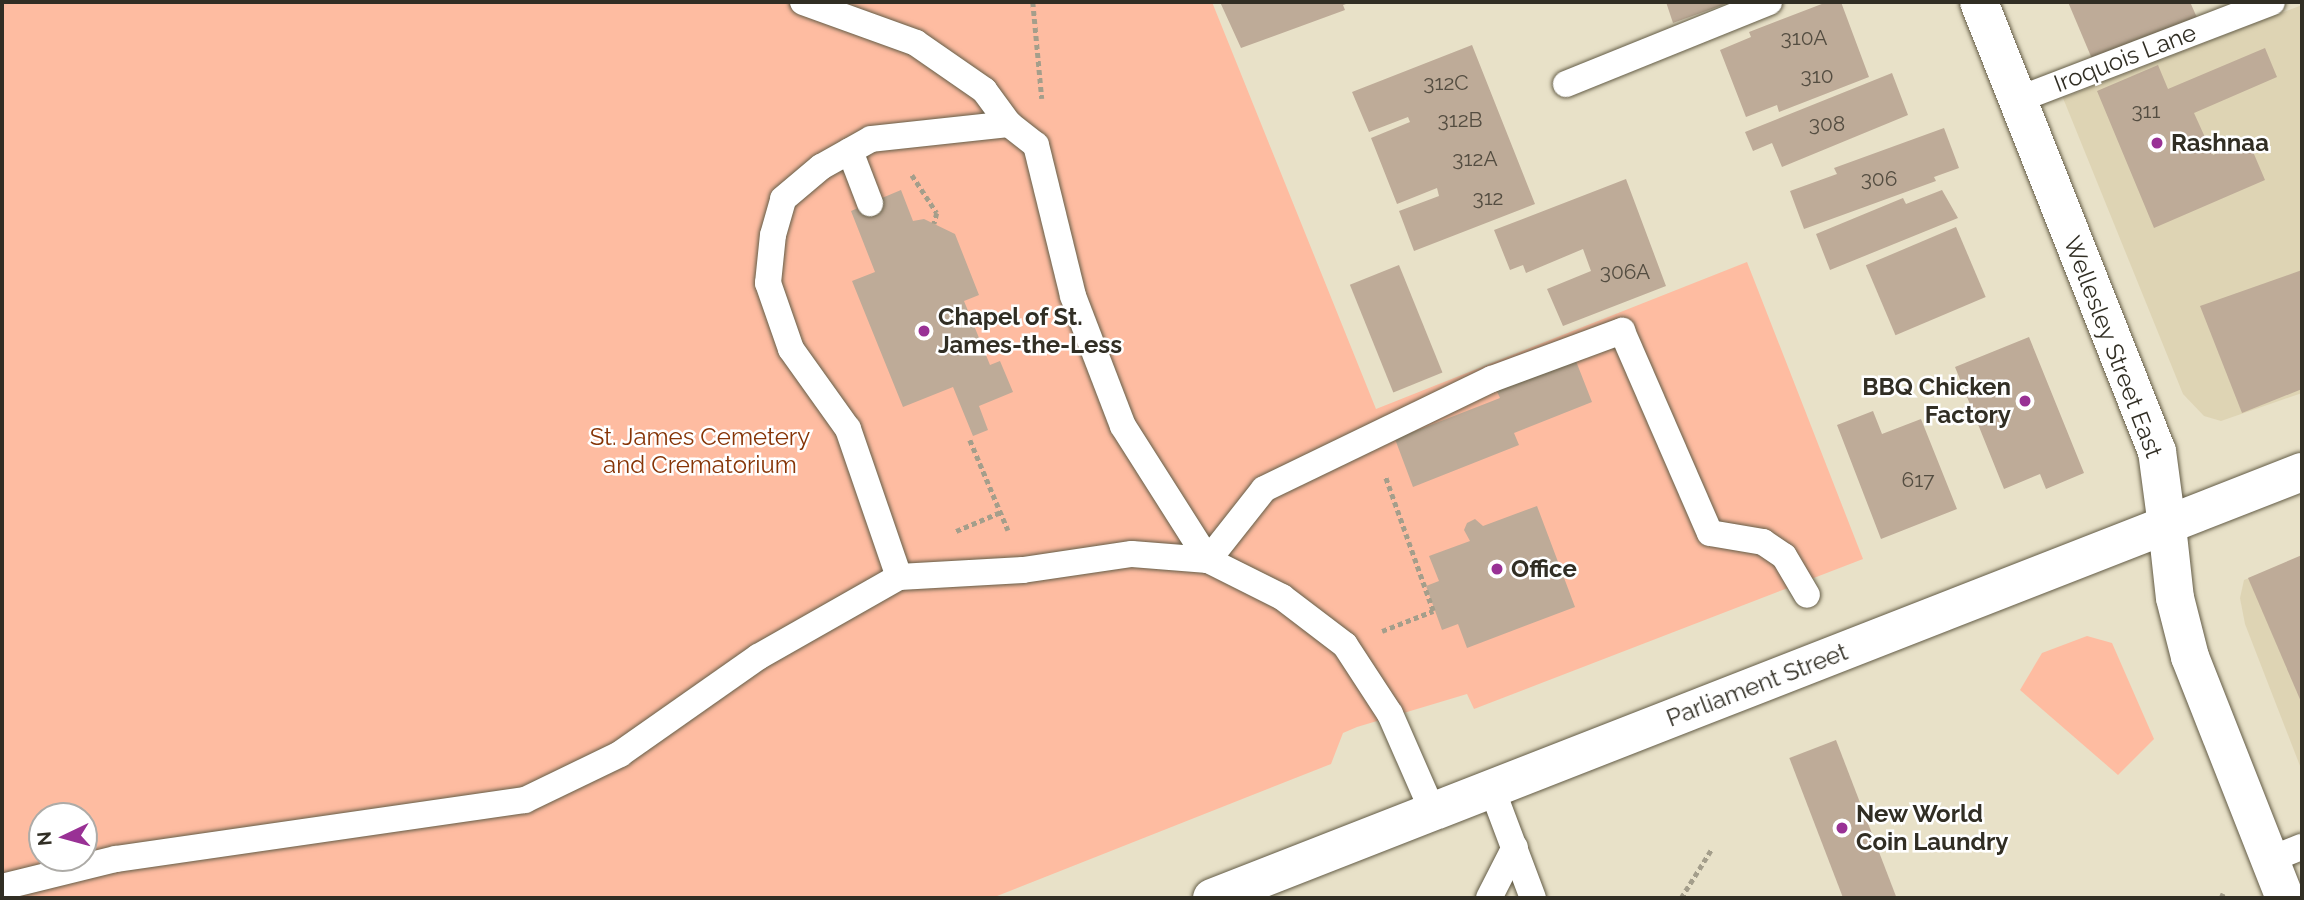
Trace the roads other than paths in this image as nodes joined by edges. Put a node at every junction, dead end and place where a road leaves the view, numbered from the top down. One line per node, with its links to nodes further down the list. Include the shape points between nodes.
1 (803, 2): 7 (lane, via 916,43 984,90)
2 (1769, 2): 5 (lane)
3 (1979, 2): 6 (main road, Wellesley Street East)
4 (2272, 2): 6 (lane, Iroquois Lane)
5 (1566, 84)
6 (2017, 100): 11 (main road, Wellesley Street East, via 2157,451)
7 (1009, 124): 8 (lane, via 871,139); 12 (lane, via 1036,145 1073,296 1123,426)
8 (850, 151): 9 (lane); 13 (lane, via 821,167 783,199 773,235 768,283 792,349 849,429)
9 (870, 203)
10 (2302, 472): 11 (main road, Parliament Street)
11 (2167, 526): 15 (main road, Parliament Street); 18 (main road, Wellesley Street East, via 2175,598 2190,657)
12 (1208, 560): 13 (lane, via 1132,554 1023,570); 14 (lane, via 1264,489 1492,379 1622,331 1710,533 1763,542 1784,556); 16 (lane, via 1282,597 1345,645 1390,714)
13 (898, 577): 19 (lane, via 758,657 620,754 525,800 117,859)
14 (1807, 595)
15 (1492, 789): 16 (main road, Parliament Street); 17 (lane)
16 (1433, 813): 20 (main road, Parliament Street)
17 (1515, 847): 21 (lane); 22 (lane)
18 (2286, 853): 23 (main road, Wellesley Street East)
19 (2, 887)
20 (1212, 898)
21 (1489, 898)
22 (1533, 898)
23 (2285, 898)

